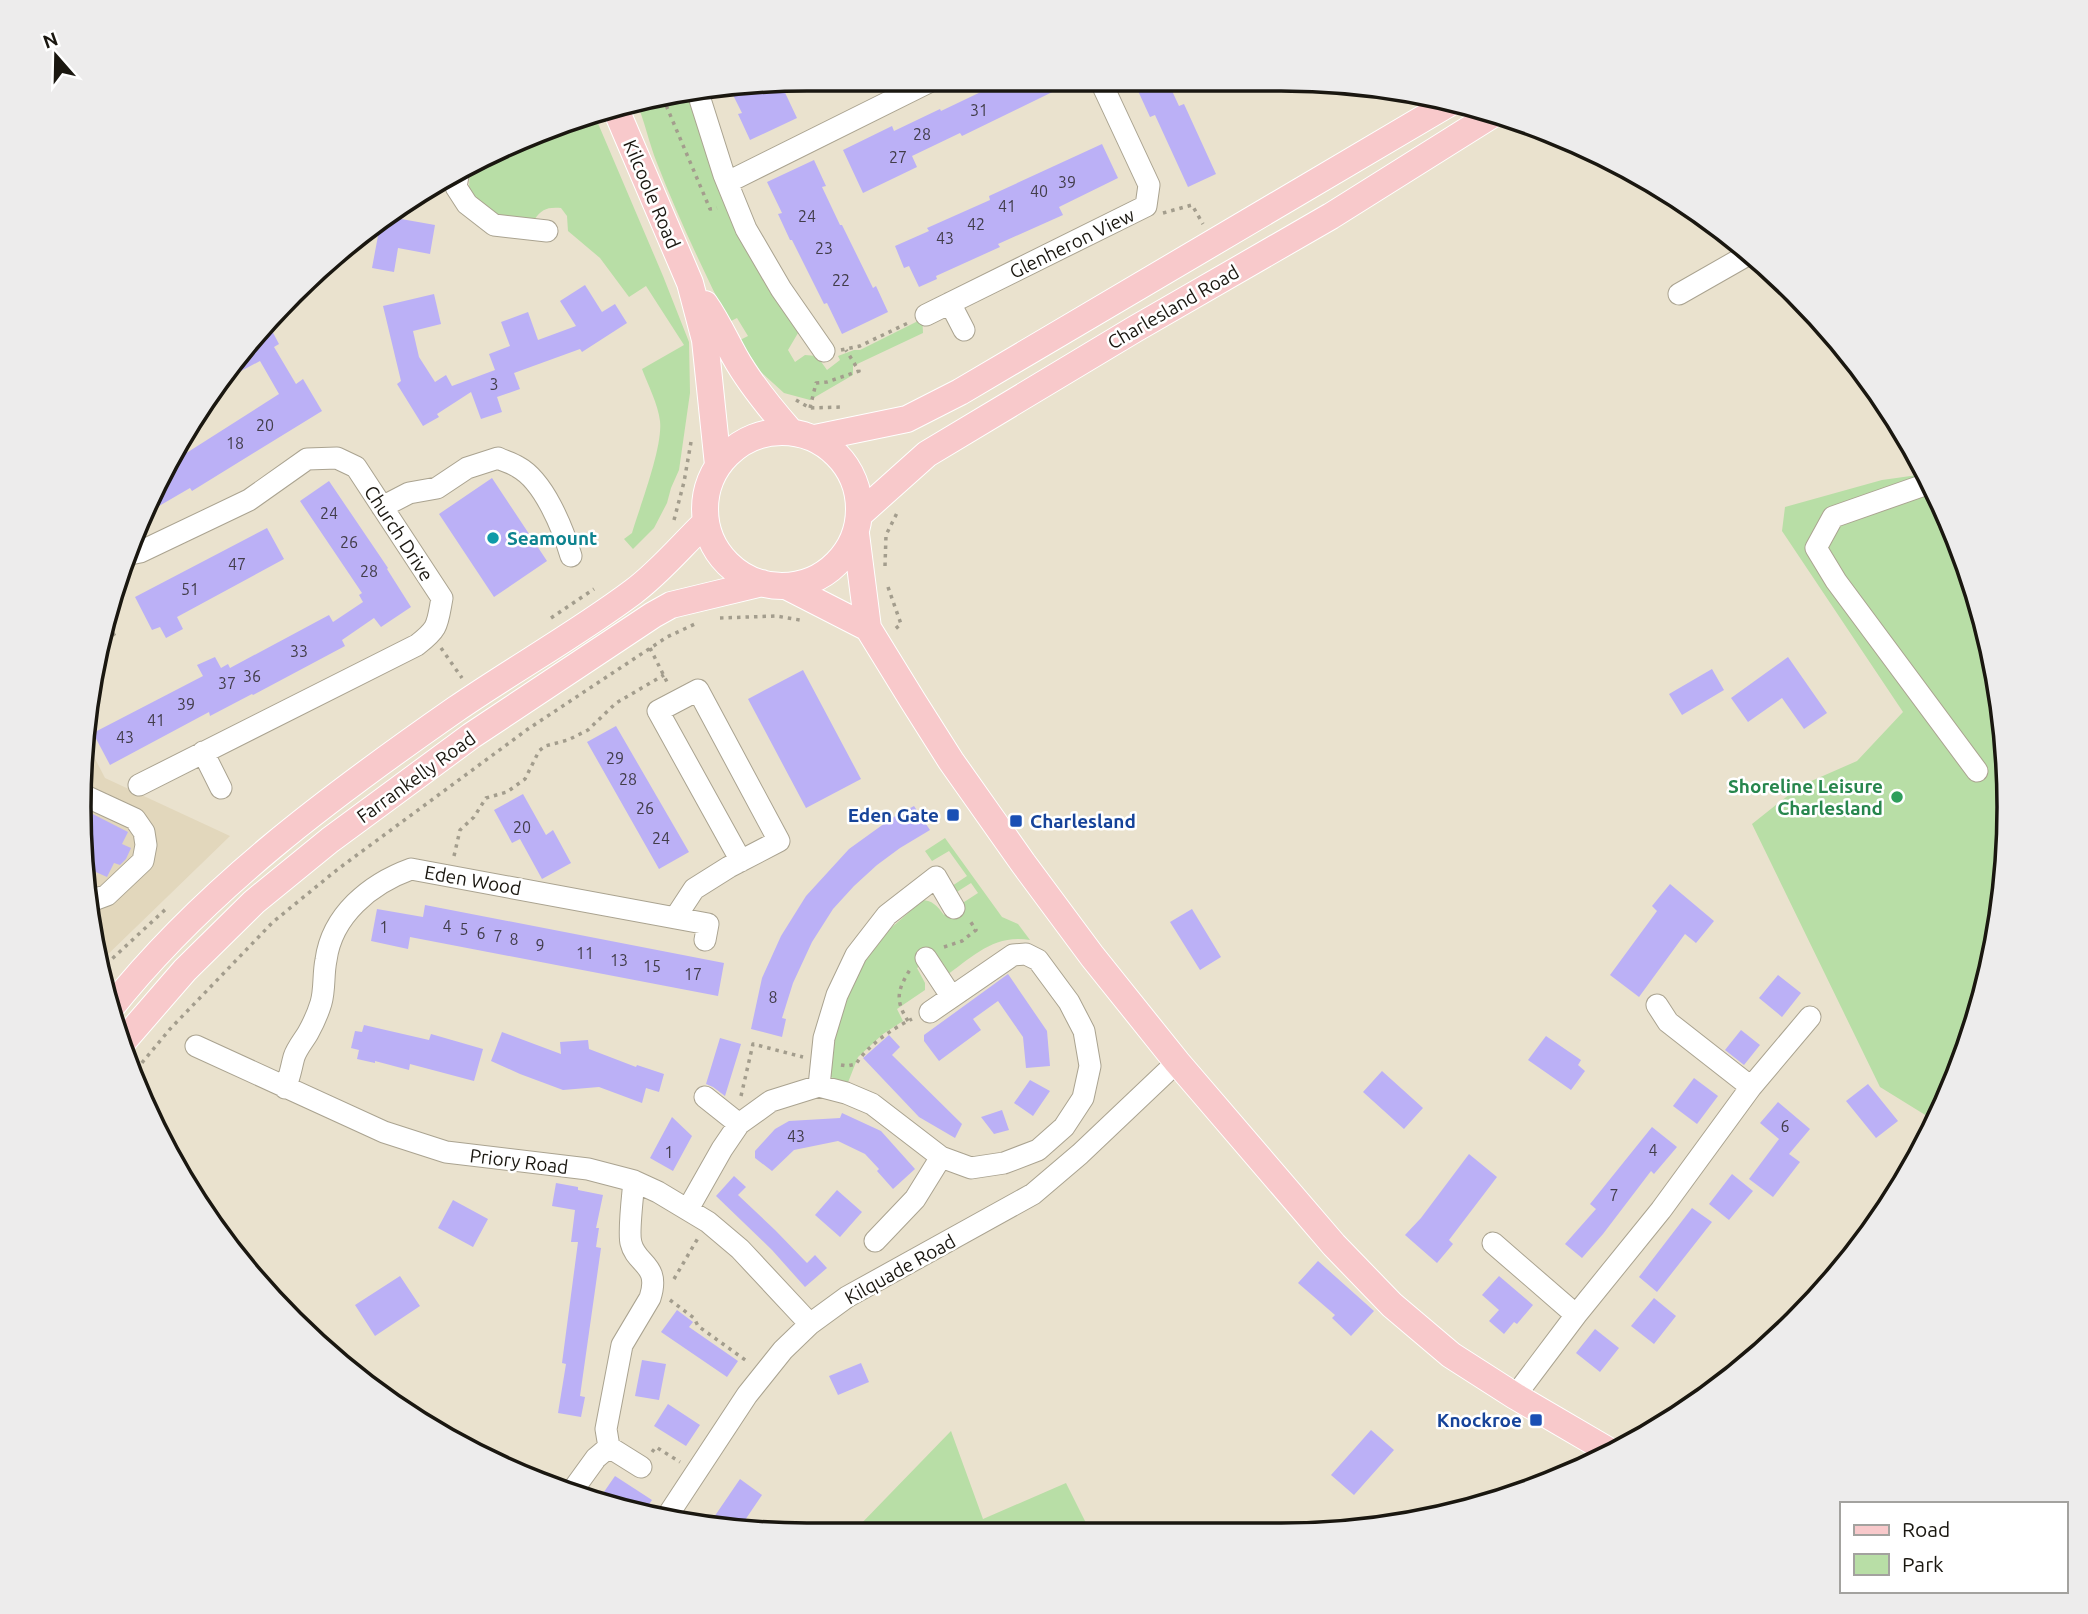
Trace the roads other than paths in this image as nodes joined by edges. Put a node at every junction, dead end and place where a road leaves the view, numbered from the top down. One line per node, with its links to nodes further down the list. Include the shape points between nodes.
1 (911, 91): 7 (street)
2 (1105, 91): 13 (street, Glenheron View, via 1149,186 1146,206)
3 (700, 99): 7 (street)
4 (1439, 109): 17 (main road, Charlesland Road, via 960,392 907,419)
5 (619, 116): 11 (main road, Kilcoole Road)
6 (1483, 120): 22 (main road, Charlesland Road, via 1331,216 927,454)
7 (728, 182): 16 (street, via 746,229)
8 (457, 183): 9 (street, via 467,204 494,225)
9 (547, 231)
10 (1741, 259): 12 (street)
11 (690, 283): 17 (main road, via 763,400); 18 (main road, via 705,340)
12 (1679, 294)
13 (950, 303): 14 (street, Glenheron View); 15 (street)
14 (926, 315)
15 (964, 330)
16 (824, 351)
17 (803, 435): 18 (main road, via 770,432 750,438 732,449); 22 (main road, via 834,451 849,469 858,491)
18 (719, 465): 21 (main road, via 709,483)
19 (1921, 486): 28 (street, via 1833,517 1816,548)
20 (382, 507): 23 (street, Church Drive, via 356,467 337,458 307,459 249,499); 24 (street, via 409,493 438,488 467,468 498,458 521,468 544,492); 27 (street, Church Drive, via 442,598 437,627 416,645)
21 (706, 522): 25 (main road, via 725,561 742,575); 38 (main road, Farrankelly Road, via 634,591 456,709 285,836 220,893)
22 (858, 524): 25 (main road, via 846,553 832,569 810,581); 26 (main road)
23 (139, 552)
24 (571, 556)
25 (774, 585): 26 (main road); 43 (main road, Farrankelly Road, via 671,605 471,736 254,902 185,970)
26 (873, 636): 45 (main road, via 1015,852)
27 (203, 752): 29 (street); 30 (street)
28 (1977, 771)
29 (139, 785)
30 (221, 788)
31 (91, 799): 33 (street, via 135,819 146,845 144,861)
32 (741, 861): 32 (street, via 658,711 698,690 779,841); 35 (street, via 694,888)
33 (97, 899)
34 (954, 908): 46 (street, via 936,877 887,915 856,955 824,1038)
35 (674, 918): 36 (street, Eden Wood, via 708,924); 48 (street, Eden Wood, via 451,875 411,869 396,874 364,895 343,916 329,940 322,1000 295,1055)
36 (705, 940)
37 (926, 958): 39 (street)
38 (116, 996)
39 (951, 996): 41 (street); 51 (street, via 1013,955 1026,954 1038,960 1084,1031 1090,1066 1083,1098 1064,1127 1038,1150 1004,1163 971,1167)
40 (1657, 1005): 47 (street, via 1668,1022)
41 (930, 1012)
42 (1810, 1017): 47 (street)
43 (128, 1035)
44 (198, 1053): 48 (street, Priory Road)
45 (1177, 1062): 57 (street, Kilquade Road, via 1032,1194 847,1297); 58 (main road, via 1334,1245 1392,1305 1451,1355)
46 (819, 1086): 50 (street, via 771,1101); 51 (street, via 872,1104)
47 (1751, 1087): 56 (street)
48 (285, 1088): 52 (street, Priory Road, via 384,1132 446,1152 588,1169)
49 (705, 1097): 50 (street)
50 (739, 1124): 53 (street)
51 (941, 1157): 54 (street, via 915,1199)
52 (634, 1181): 53 (street, Priory Road); 59 (street, via 630,1241 648,1266 659,1294 650,1298 622,1345 606,1429)
53 (688, 1209): 57 (street, Priory Road, via 740,1249)
54 (875, 1241)
55 (1493, 1243): 56 (street)
56 (1576, 1315): 58 (street)
57 (810, 1324): 63 (street, Kilquade Road, via 747,1395)
58 (1515, 1396): 60 (main road)
59 (609, 1447): 61 (street); 62 (street)
60 (1602, 1447)
61 (641, 1467)
62 (577, 1485)
63 (671, 1510)

